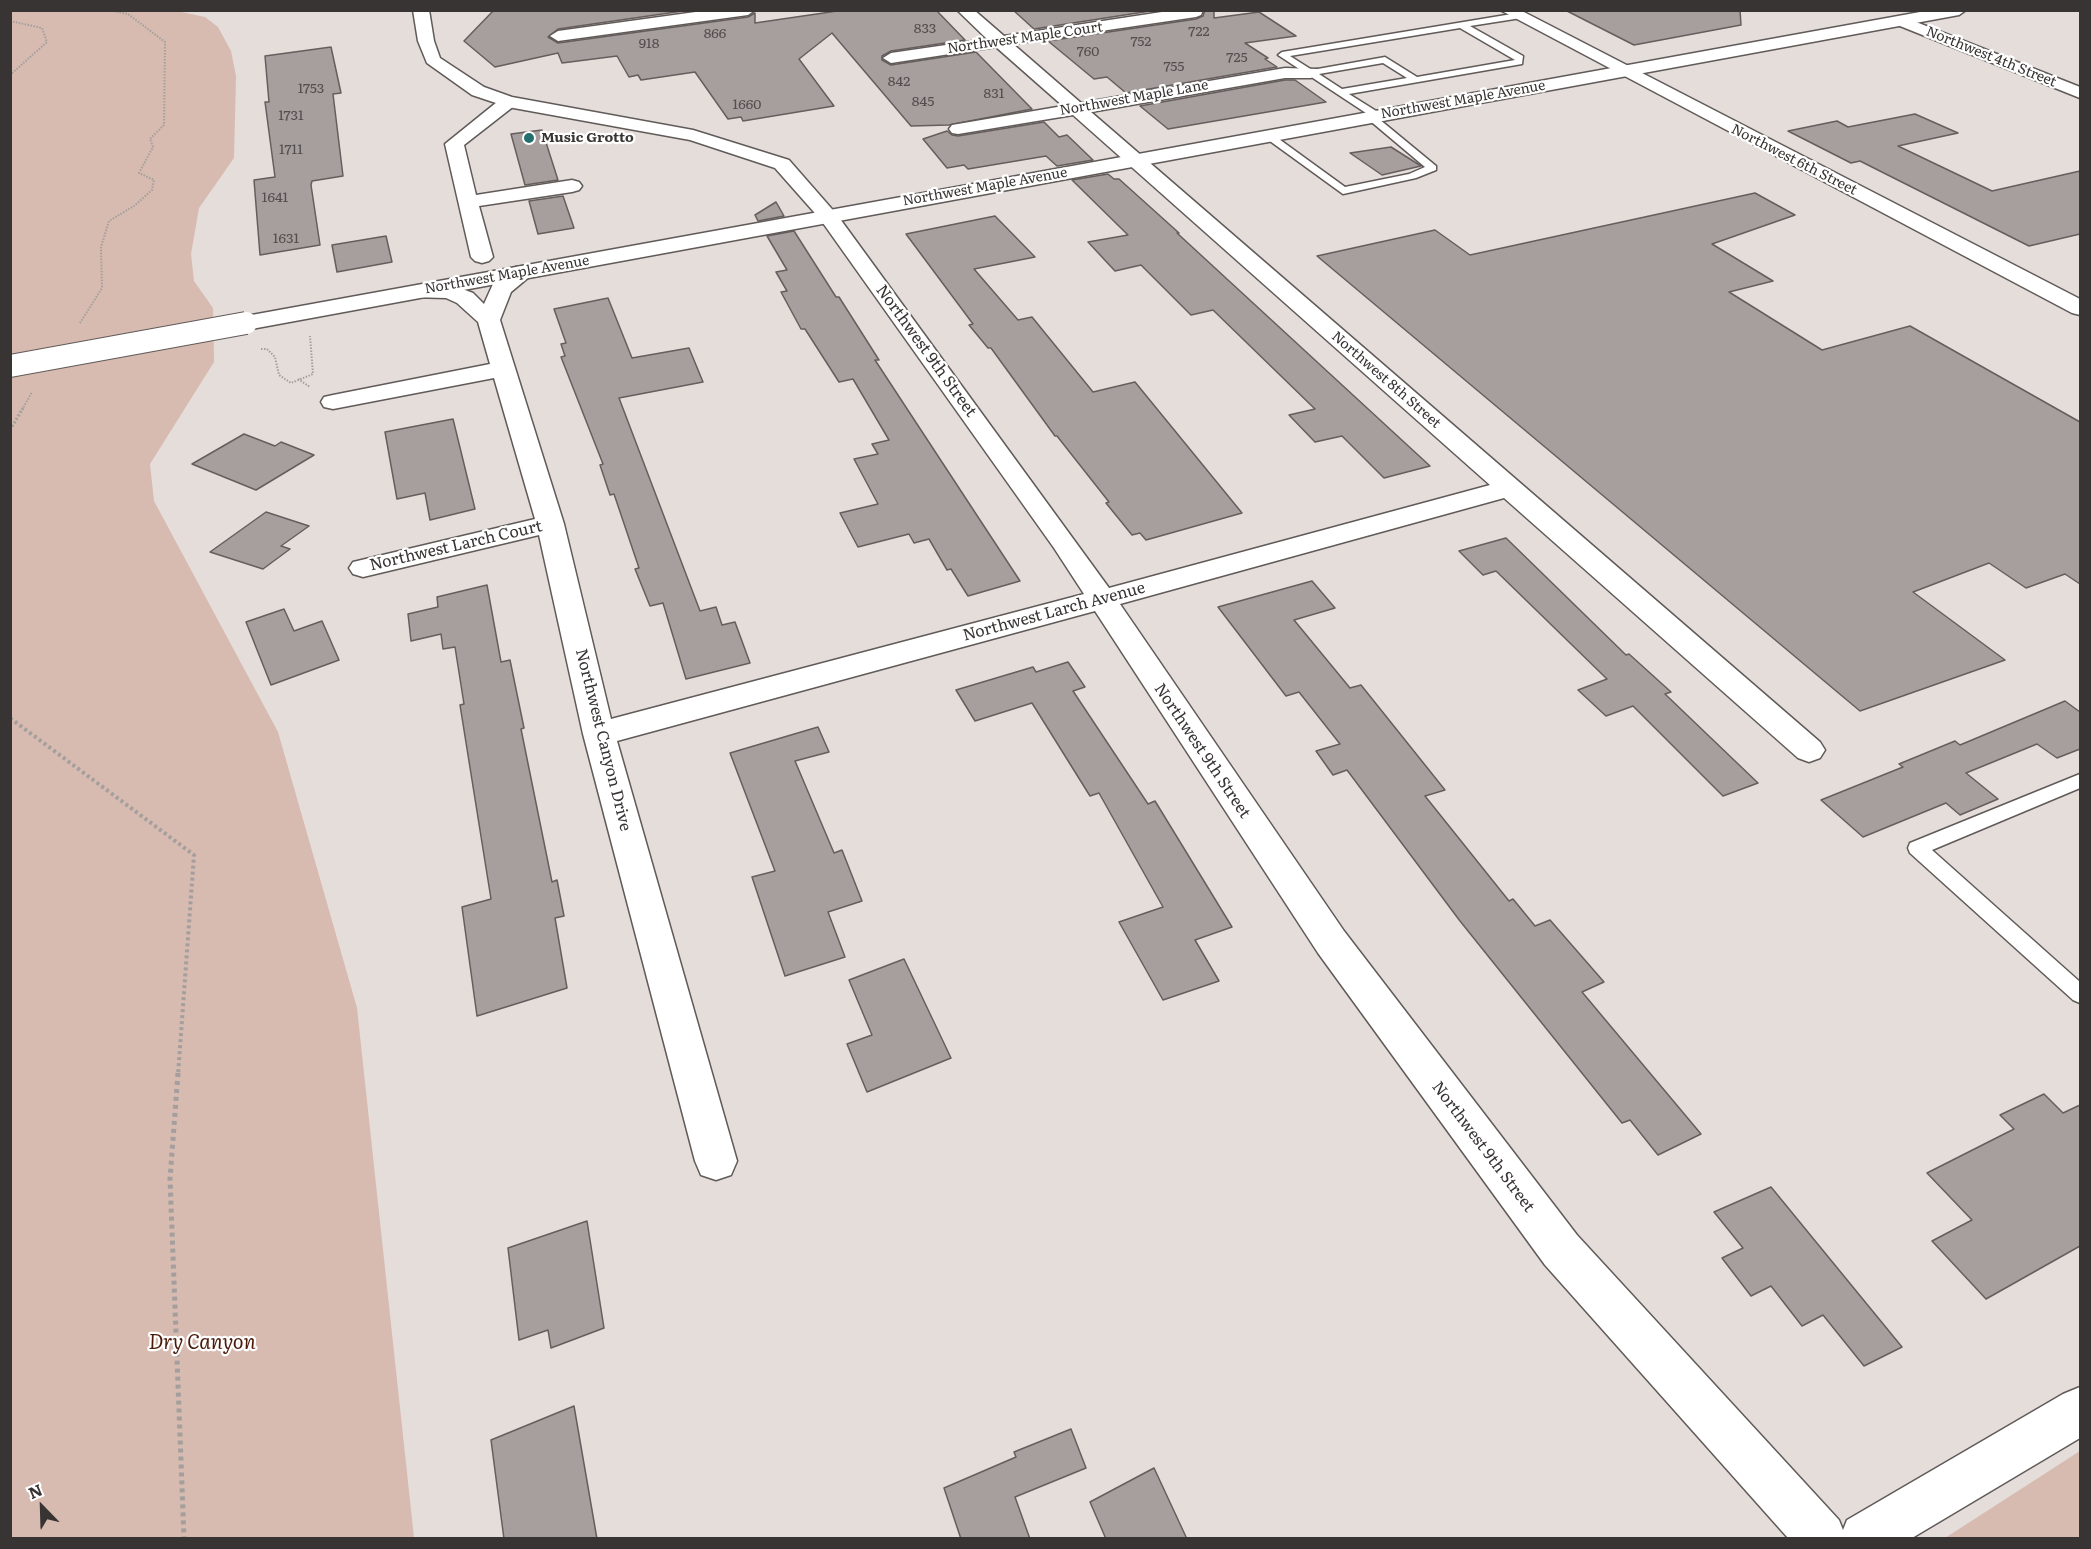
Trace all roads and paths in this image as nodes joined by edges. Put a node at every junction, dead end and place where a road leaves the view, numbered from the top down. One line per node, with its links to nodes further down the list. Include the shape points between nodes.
1 (108, 10): 39 (path, via 128,14 165,42 164,125 150,139 153,147 140,173 154,180 152,190 109,221 101,247 102,288)
2 (421, 10): 24 (street, via 433,60 478,91)
3 (748, 10): 11 (street)
4 (964, 10): 12 (street, Northwest 8th Street)
5 (1959, 10): 9 (street, Northwest Maple Avenue)
6 (1196, 12): 12 (street, Northwest Maple Court)
7 (1513, 13): 10 (lane); 18 (street, Northwest 6th Street)
8 (10, 21): 20 (path, via 42,28 47,42)
9 (1901, 21): 18 (street, Northwest Maple Avenue); 23 (street, Northwest 4th Street)
10 (1461, 26): 13 (lane); 21 (lane, via 1520,58 1519,62)
11 (558, 36)
12 (999, 41): 16 (street, Northwest Maple Court); 25 (street, Northwest 8th Street)
13 (1357, 43): 14 (lane); 19 (lane, via 1282,55)
14 (1366, 49)
15 (1376, 55): 17 (lane)
16 (891, 58)
17 (1385, 60): 19 (lane); 21 (lane)
18 (1624, 72): 26 (street, Northwest Maple Avenue); 36 (street, Northwest 6th Street)
19 (1311, 73): 22 (lane); 25 (street, Northwest Maple Lane, via 1285,73)
20 (10, 75)
21 (1416, 80): 22 (lane)
22 (1342, 92): 26 (lane)
23 (2080, 93)
24 (508, 102): 31 (street, via 454,144); 32 (street, Northwest 9th Street, via 693,135 782,164)
25 (1076, 109): 27 (street, Northwest Maple Lane); 29 (street, Northwest 8th Street)
26 (1375, 116): 28 (street, Northwest Maple Avenue); 28 (lane, via 1432,168 1343,191)
27 (958, 129)
28 (1268, 136): 29 (street, Northwest Maple Avenue)
29 (1134, 160): 32 (street, Northwest Maple Avenue); 46 (street, Northwest 8th Street)
30 (572, 186): 31 (street)
31 (469, 202): 33 (street)
32 (828, 216): 34 (street, Northwest Maple Avenue); 49 (street, Northwest 9th Street, via 1065,544)
33 (482, 257)
34 (524, 272): 35 (street, Northwest Maple Avenue); 38 (street, via 501,289)
35 (418, 292): 37 (street, Northwest Maple Avenue); 38 (street, via 449,291 465,298)
36 (2080, 308)
37 (307, 312): 40 (path, via 313,374 291,383 279,375 275,357 267,349); 41 (street, Northwest Maple Avenue, bridge)
38 (489, 320): 42 (street, Northwest Canyon Drive)
39 (73, 331)
40 (255, 348)
41 (10, 366)
42 (503, 369): 44 (street); 47 (street, Northwest Canyon Drive)
43 (33, 391): 45 (path)
44 (333, 402)
45 (10, 430)
46 (1509, 488): 49 (street, Northwest Larch Avenue); 52 (street, Northwest 8th Street)
47 (550, 524): 48 (street, Northwest Larch Court); 51 (street, Northwest Canyon Drive)
48 (363, 568)
49 (1101, 600): 51 (street, Northwest Larch Avenue); 58 (street, Northwest 9th Street, via 1331,942 1554,1241)
50 (10, 718): 57 (path, via 194,855 170,1179)
51 (599, 734): 55 (street, Northwest Canyon Drive)
52 (1809, 750)
53 (2080, 781): 54 (lane, via 1917,848)
54 (2080, 994)
55 (716, 1161)
56 (2080, 1411): 59 (street)
57 (184, 1539)
58 (1821, 1539)
59 (1865, 1539)

